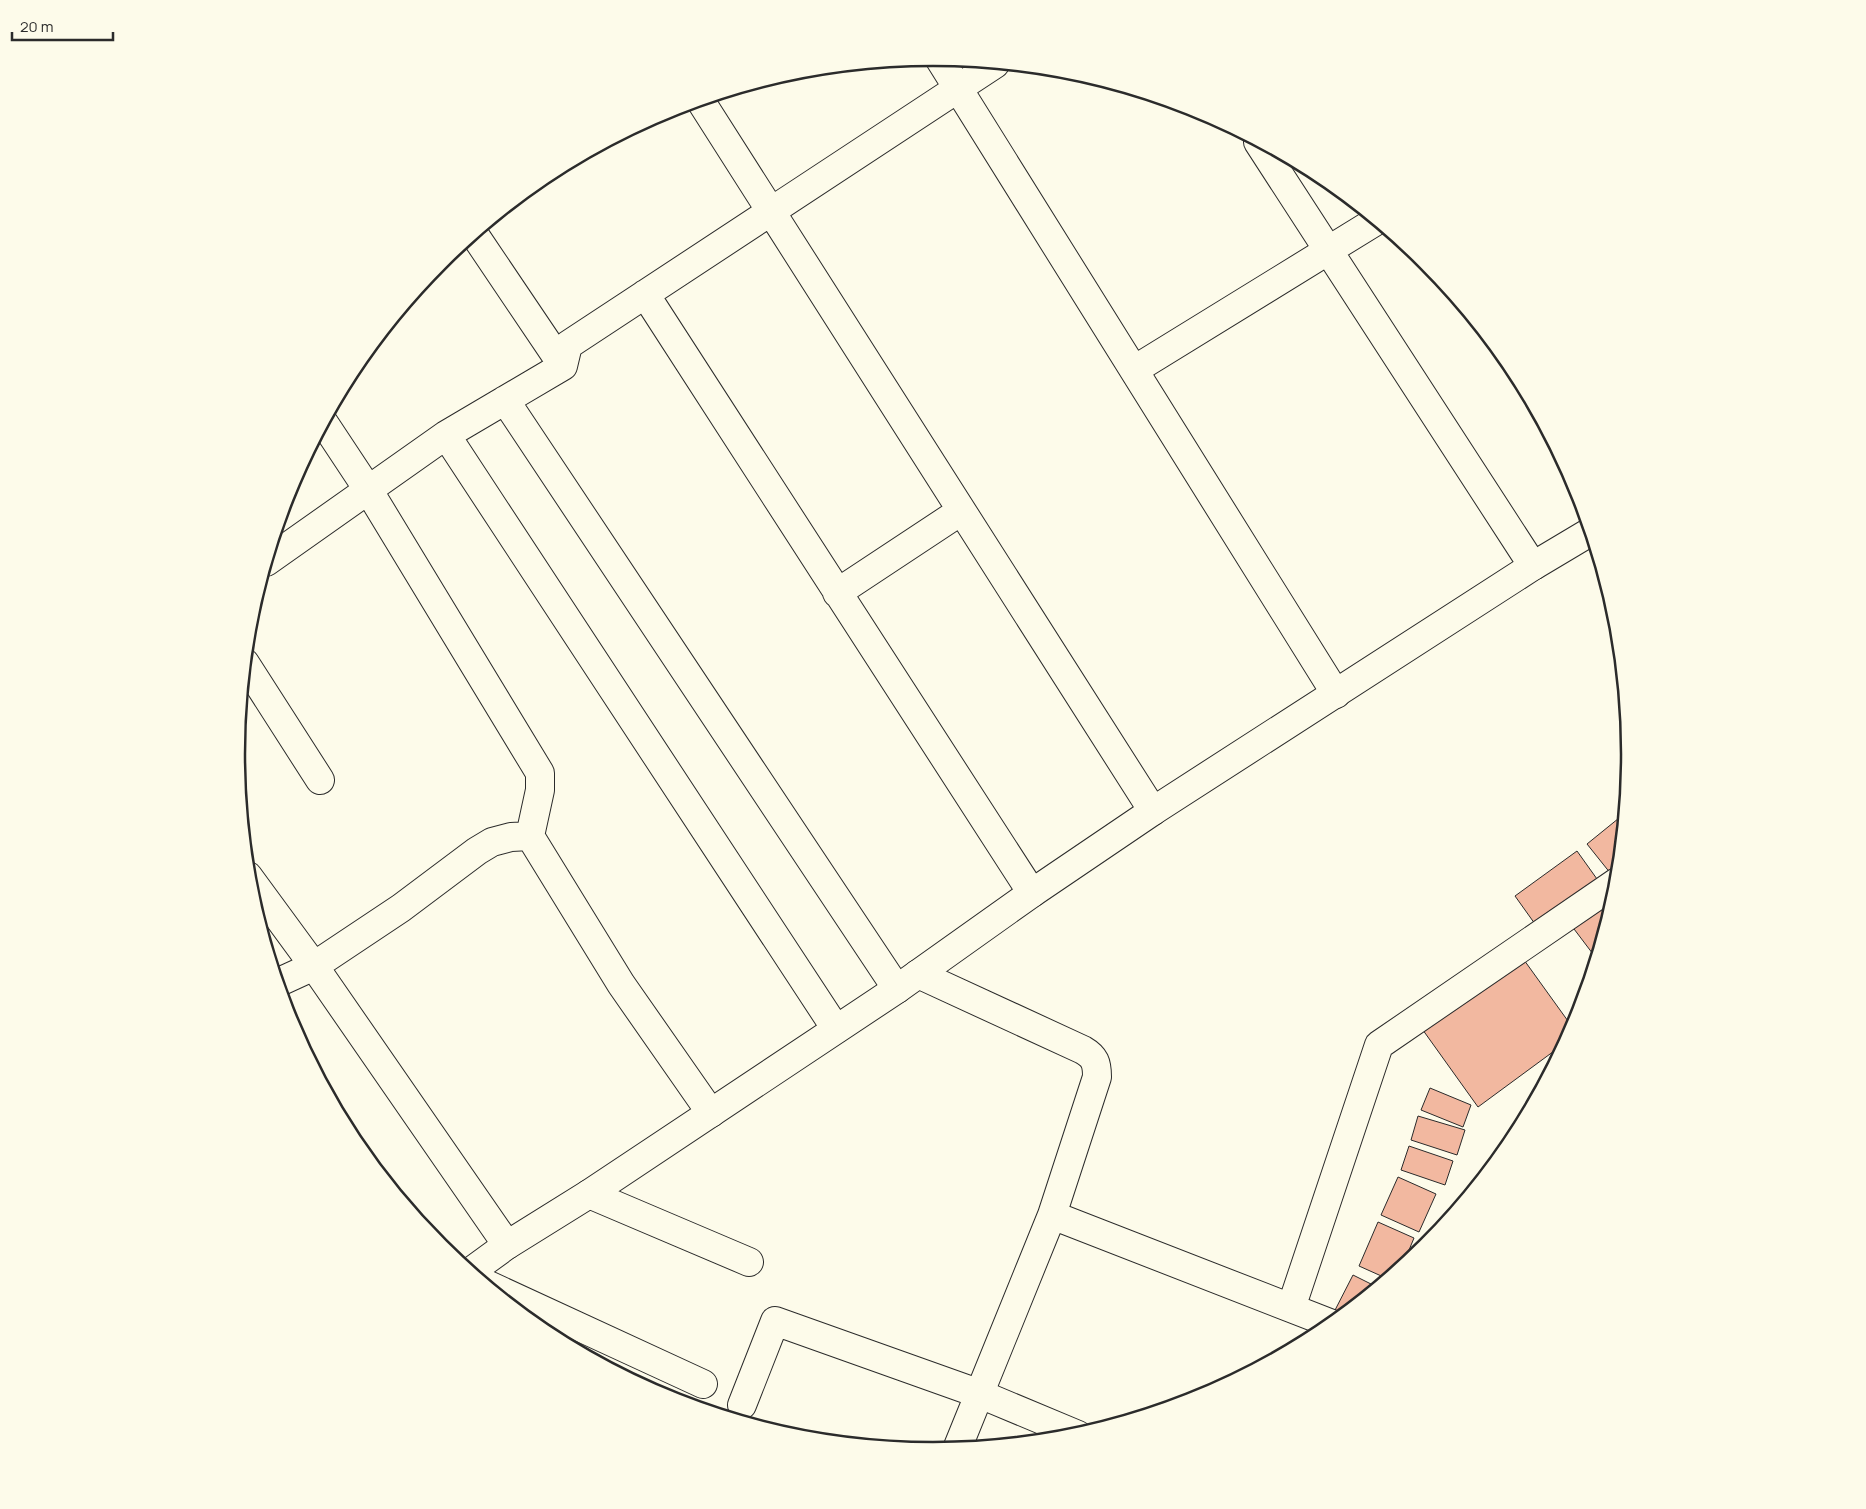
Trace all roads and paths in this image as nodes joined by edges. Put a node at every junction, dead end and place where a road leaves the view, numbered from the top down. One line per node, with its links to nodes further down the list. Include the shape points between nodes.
1 (944, 67): 3 (street)
2 (988, 69): 3 (street)
3 (958, 88): 6 (street); 12 (street)
4 (704, 106): 6 (street)
5 (1264, 151): 9 (street)
6 (770, 212): 10 (street); 17 (street)
7 (1371, 224): 9 (street)
8 (477, 239): 11 (street)
9 (1328, 250): 12 (street); 20 (street)
10 (645, 294): 11 (street, via 568,345); 21 (street)
11 (563, 366): 13 (street)
12 (1134, 370): 23 (street)
13 (506, 400): 15 (street); 32 (street)
14 (327, 428): 16 (street)
15 (446, 435): 16 (street); 33 (street)
16 (369, 491): 19 (street); 26 (street, via 540,773 540,790)
17 (961, 512): 21 (street); 25 (street)
18 (1586, 535): 20 (street)
19 (274, 557)
20 (1533, 566): 23 (street)
21 (837, 593): 29 (street)
22 (250, 671): 24 (street)
23 (1336, 694): 25 (street)
24 (320, 780)
25 (1153, 812): 29 (street)
26 (530, 836): 30 (street, via 492,842 477,851); 34 (street, via 621,984)
27 (1608, 888): 41 (street, via 1379,1045)
28 (258, 890): 30 (street)
29 (1032, 893): 32 (street)
30 (314, 966): 31 (street); 37 (street)
31 (283, 981)
32 (908, 981): 33 (street); 36 (street, via 1083,1050 1095,1060 1097,1077)
33 (836, 1030): 34 (street)
34 (711, 1113): 35 (street)
35 (589, 1194): 37 (street); 38 (street)
36 (1052, 1215): 41 (street); 44 (street)
37 (507, 1245): 39 (street)
38 (749, 1262)
39 (475, 1268)
40 (503, 1292): 43 (street)
41 (1291, 1308): 42 (street)
42 (1324, 1321)
43 (703, 1384)
44 (980, 1394): 45 (street, via 775,1321); 46 (street); 47 (street)
45 (742, 1405)
46 (1066, 1430)
47 (960, 1442)

